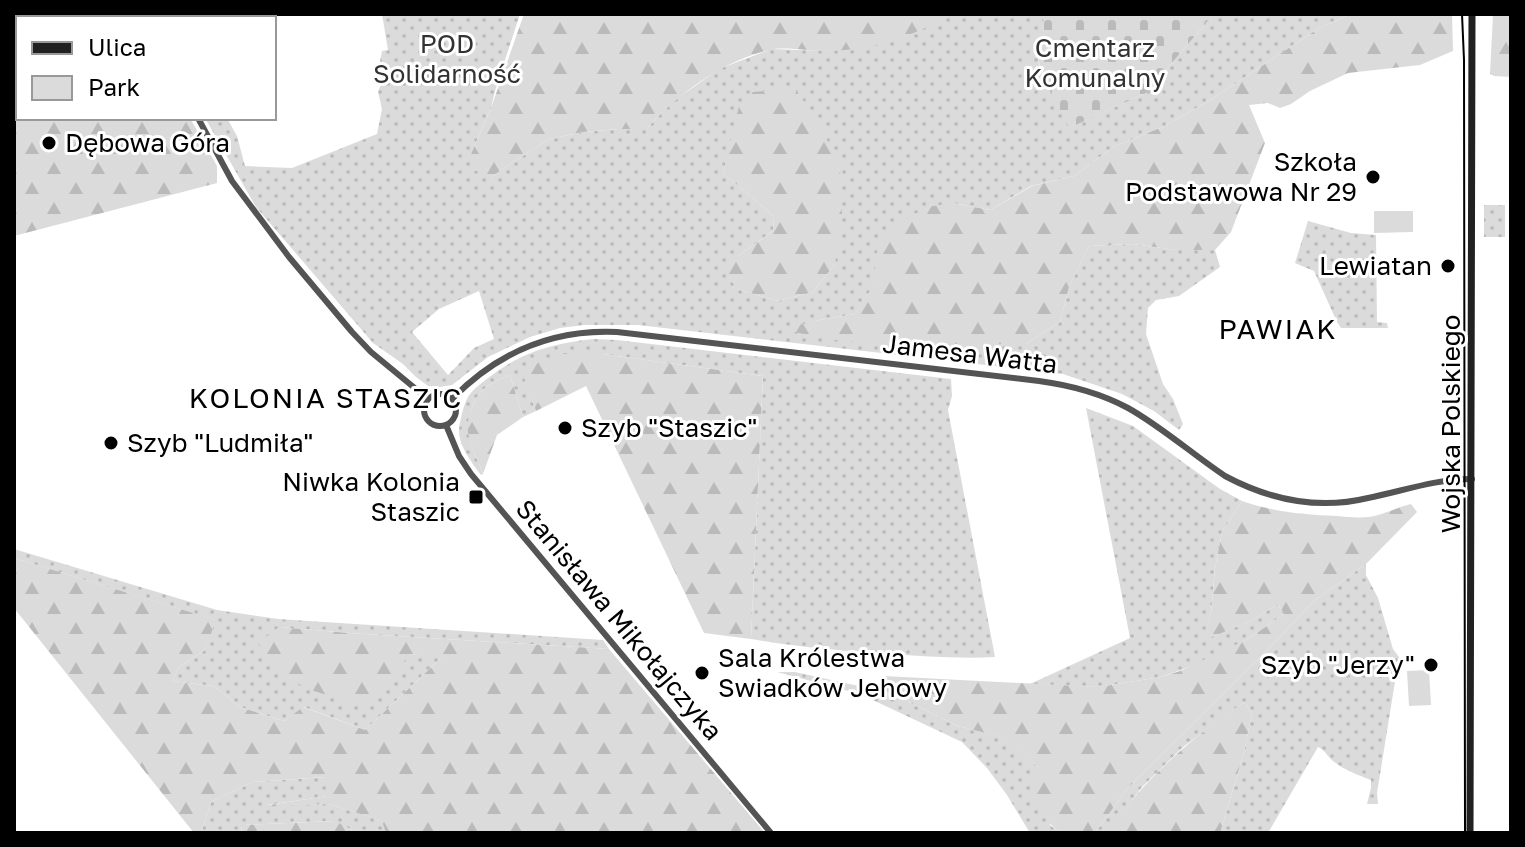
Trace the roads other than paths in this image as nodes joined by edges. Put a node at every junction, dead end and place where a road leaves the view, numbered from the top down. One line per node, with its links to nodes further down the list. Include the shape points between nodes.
1 (1472, 14): 6 (main road, Wojska Polskiego)
2 (199, 120): 3 (street, via 232,181 289,257 362,342)
3 (428, 399): 4 (street, via 442,394); 5 (street, via 423,410 427,421)
4 (452, 399): 5 (street, via 456,410); 6 (street, Jamesa Watta, via 488,367 519,349 568,334 617,332 1070,386 1127,407 1243,485 1304,502 1352,502 1440,481)
5 (446, 425): 7 (street, Stanisława Mikołajczyka, via 477,482)
6 (1472, 479): 8 (main road, Wojska Polskiego)
7 (771, 833)
8 (1470, 833)

